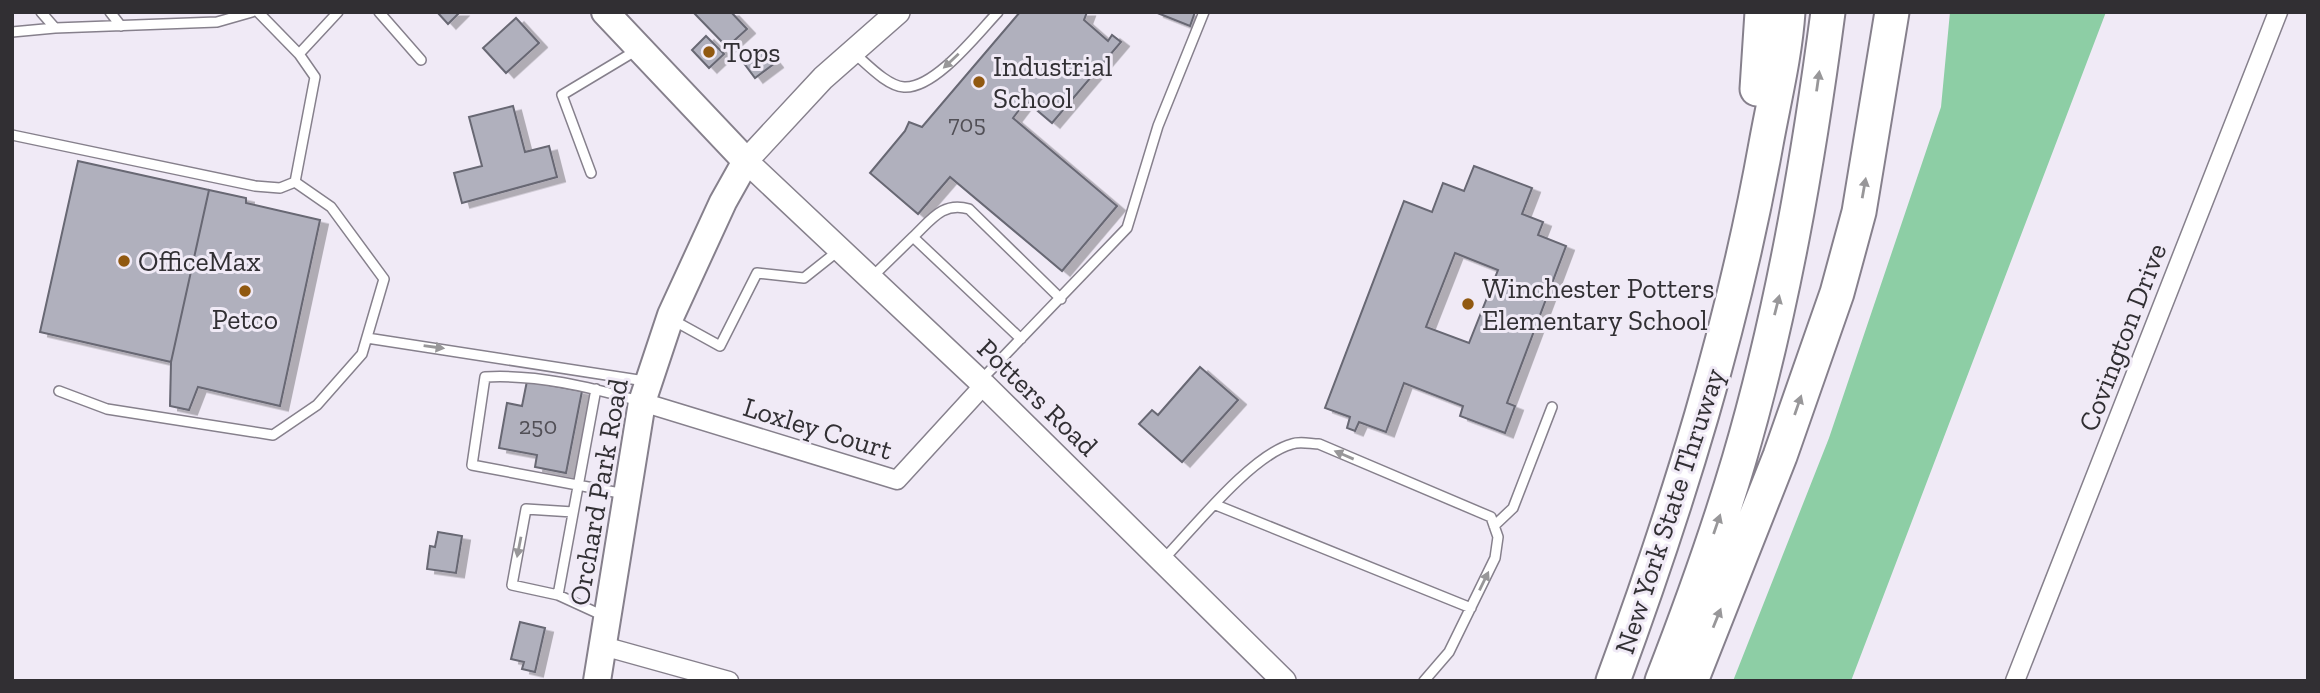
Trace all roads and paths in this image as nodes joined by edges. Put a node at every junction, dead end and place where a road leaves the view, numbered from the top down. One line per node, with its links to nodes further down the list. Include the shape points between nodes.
1 (41, 12): 17 (lane)
2 (110, 12): 16 (lane)
3 (252, 12): 16 (lane, via 216,22)
4 (258, 12): 21 (lane)
5 (338, 12): 21 (lane)
6 (379, 12): 22 (lane)
7 (605, 12): 19 (main road)
8 (898, 12): 20 (street)
9 (998, 12): 20 (lane, one-way to 20, via 947,66 914,86 902,88)
10 (1204, 12): 31 (lane, via 1158,126 1127,228)
11 (1762, 12): 28 (highway)
12 (1788, 12): 28 (highway, New York State Thruway)
13 (1828, 12): 55 (highway, New York State Thruway, one-way to 13, via 1739,460 1786,270)
14 (1892, 12): 56 (highway, one-way to 14, via 1780,456 1837,293 1859,212)
15 (2278, 12): 57 (street, Covington Drive)
16 (121, 26): 17 (lane)
17 (55, 28): 18 (lane)
18 (12, 32)
19 (639, 49): 24 (main road); 25 (lane, via 562,96)
20 (852, 51): 24 (street)
21 (299, 54): 26 (lane, via 315,77)
22 (421, 60)
23 (12, 135): 26 (lane, via 255,186 280,188)
24 (746, 161): 29 (street, Potters Road); 32 (main road, Orchard Park Road)
25 (591, 173)
26 (295, 182): 33 (lane, via 331,207 384,279)
27 (913, 237): 30 (lane); 31 (lane, via 942,209 955,205 969,209); 34 (lane)
28 (1748, 245): 54 (highway, New York State Thruway, via 1707,406)
29 (841, 250): 30 (street, Potters Road); 32 (lane, via 804,278 757,273 720,346)
30 (871, 278): 35 (street, Potters Road)
31 (1062, 299): 34 (lane)
32 (670, 318): 38 (main road, Orchard Park Road)
33 (367, 338): 37 (lane, via 362,354 317,405 272,435 107,409); 38 (lane, one-way to 38)
34 (1021, 339): 35 (lane)
35 (982, 383): 38 (street, Loxley Court, via 897,480); 45 (street, Potters Road)
36 (596, 389): 38 (lane); 40 (lane); 40 (lane, via 517,375 485,377 472,465)
37 (59, 391)
38 (645, 392): 41 (main road, Orchard Park Road)
39 (1552, 407): 44 (lane, via 1513,508)
40 (578, 486): 41 (lane); 43 (lane)
41 (627, 494): 48 (main road, Orchard Park Road)
42 (1216, 505): 44 (lane, one-way to 42, via 1490,517 1319,444 1294,443 1275,450); 45 (lane); 47 (lane)
43 (573, 512): 46 (lane); 46 (lane, one-way to 46, via 526,509 512,585)
44 (1494, 526): 47 (lane, one-way to 44, via 1495,558 1498,537)
45 (1163, 561): 52 (street, Potters Road)
46 (558, 595): 48 (lane)
47 (1471, 608): 53 (lane, via 1449,652)
48 (607, 618): 49 (main road, Orchard Park Road)
49 (603, 646): 50 (main road, Orchard Park Road); 51 (street)
50 (597, 681)
51 (729, 681)
52 (1284, 681)
53 (1424, 681)
54 (1613, 681)
55 (1662, 681)
56 (1691, 681)
57 (2015, 681)

